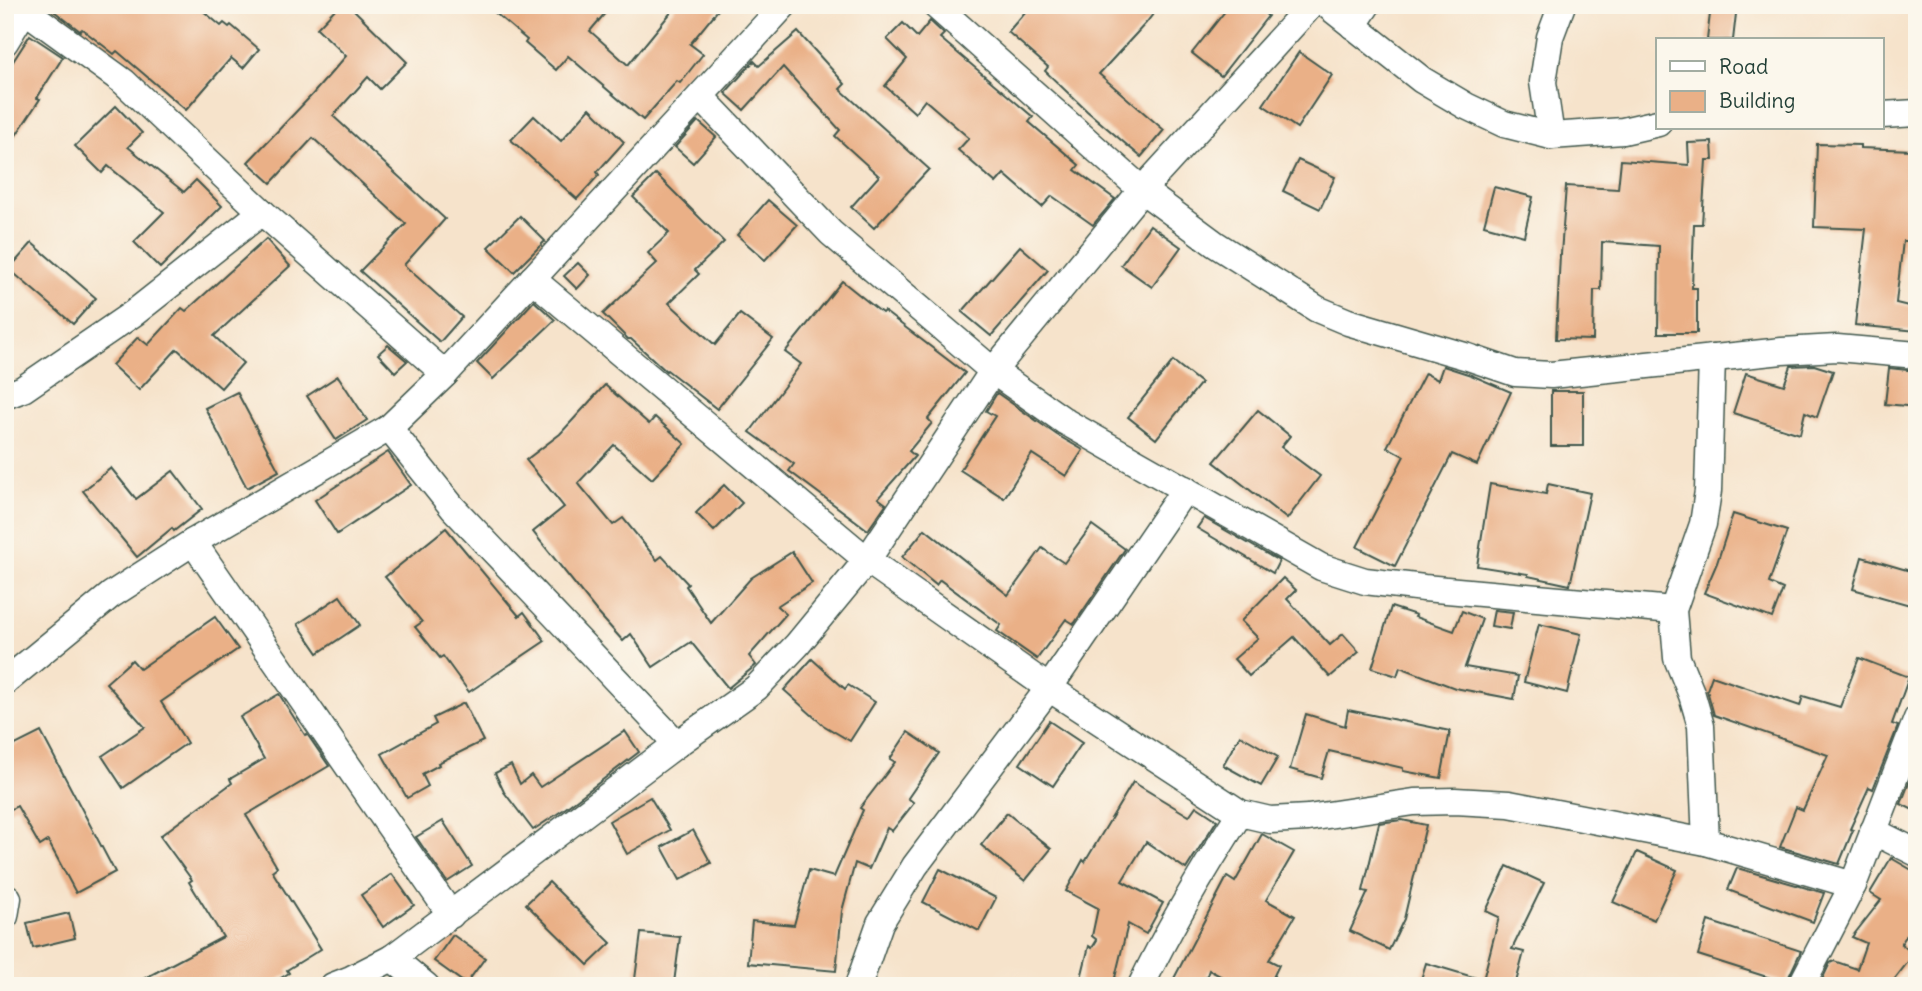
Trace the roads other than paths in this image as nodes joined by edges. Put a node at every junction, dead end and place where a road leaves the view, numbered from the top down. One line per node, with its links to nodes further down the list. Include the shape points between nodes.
1 (784, 5): 9 (street)
2 (936, 5): 14 (street)
3 (1311, 5): 14 (street)
4 (1327, 5): 7 (street)
5 (1562, 5): 13 (street, via 1549,37 1543,82)
6 (21, 8): 8 (street); 15 (street, via 124,82)
7 (1360, 15): 13 (street, via 1422,80 1504,124)
8 (5, 42)
9 (701, 97): 16 (street); 19 (street, via 831,233)
10 (1917, 113): 11 (street)
11 (1884, 115)
12 (1656, 123): 13 (street, via 1623,131)
13 (1551, 136)
14 (1142, 191): 18 (street, via 1317,309 1515,373 1551,375); 19 (street)
15 (262, 212): 20 (street); 21 (street, via 134,313 23,390)
16 (533, 279): 20 (street); 25 (street)
17 (1917, 355): 18 (street, via 1837,348)
18 (1712, 358): 26 (street, via 1703,524)
19 (993, 371): 23 (street, via 1066,422); 25 (street)
20 (445, 374): 22 (street)
21 (5, 396)
22 (389, 428): 24 (street); 30 (street, via 453,508)
23 (1185, 489): 26 (street, via 1321,567 1365,581); 28 (street)
24 (193, 542): 27 (street, via 111,595); 36 (street)
25 (867, 560): 28 (street); 30 (street, via 756,688)
26 (1673, 610): 33 (street, via 1677,658 1701,726)
27 (5, 682)
28 (1049, 688): 31 (street); 40 (street, via 915,866 880,923)
29 (1917, 719): 32 (street)
30 (677, 744): 36 (street)
31 (1240, 813): 33 (street, via 1270,820 1414,802 1508,804); 41 (street, via 1191,889)
32 (1873, 831): 34 (street); 35 (street)
33 (1706, 842): 35 (street)
34 (1917, 853)
35 (1853, 886): 42 (street)
36 (450, 915): 37 (street)
37 (392, 958): 38 (street); 39 (street)
38 (333, 986)
39 (426, 986)
40 (858, 986)
41 (1141, 986)
42 (1801, 986)

